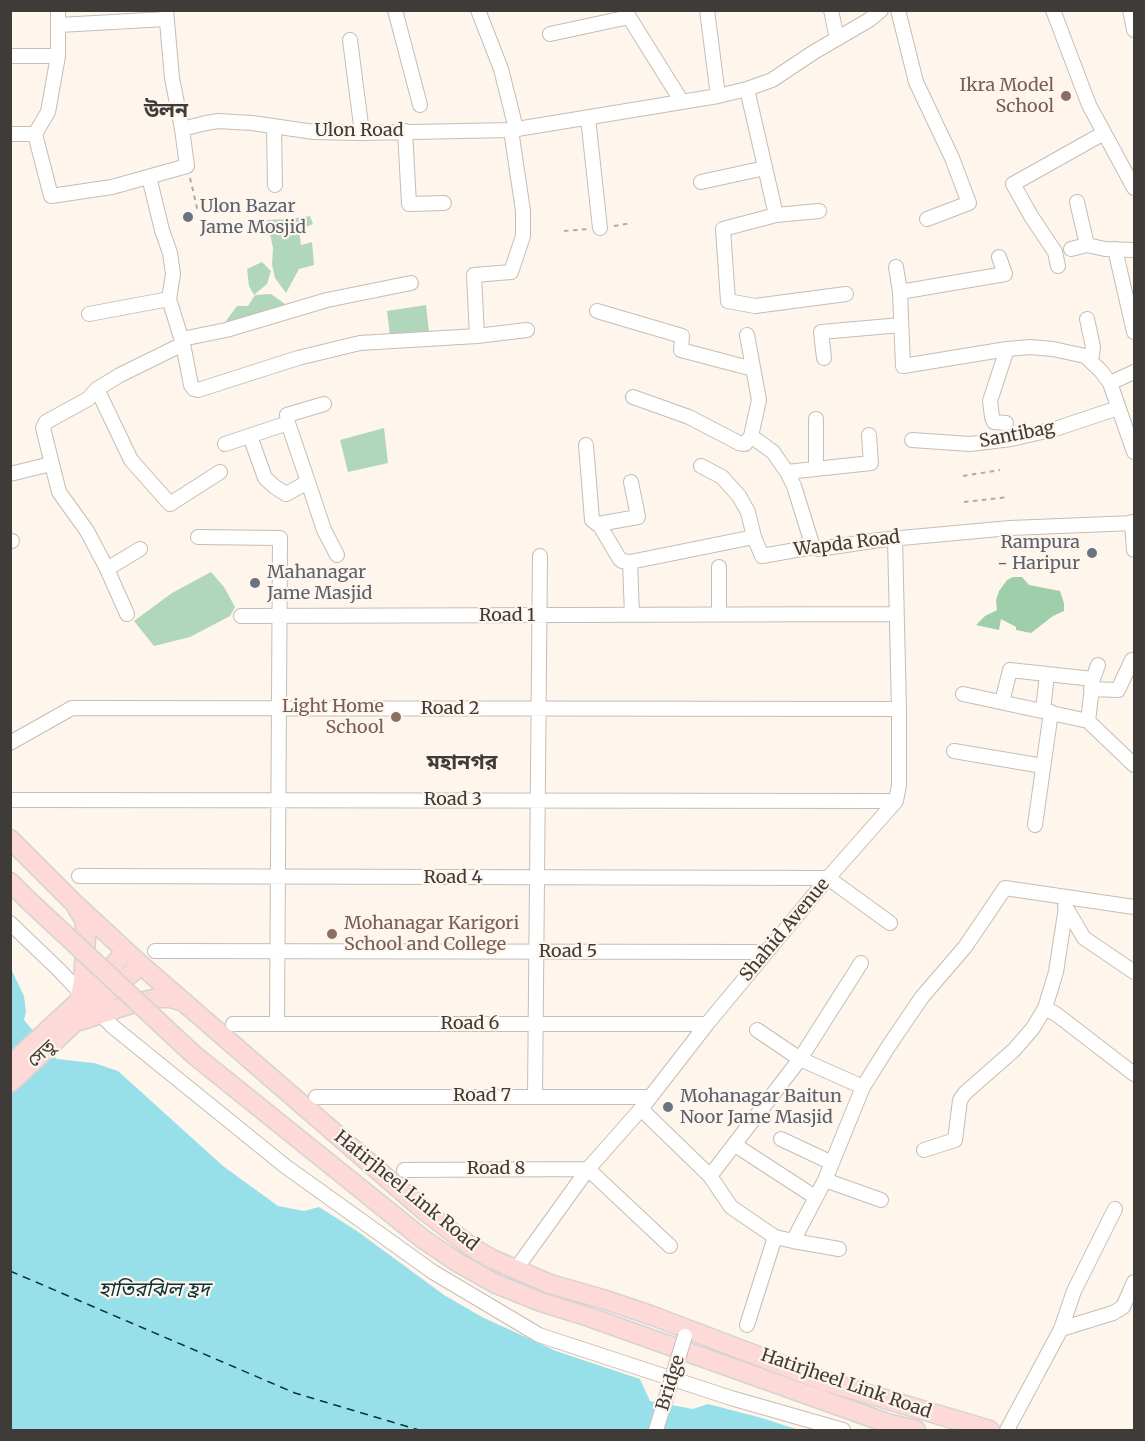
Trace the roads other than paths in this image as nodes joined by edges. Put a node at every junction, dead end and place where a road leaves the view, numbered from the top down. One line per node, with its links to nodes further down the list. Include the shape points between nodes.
1 (58, 10): 11 (street)
2 (394, 10): 21 (street)
3 (478, 10): 25 (street, via 501,69)
4 (706, 10): 19 (street)
5 (831, 10): 14 (street)
6 (881, 10): 14 (street, Ulon Road)
7 (898, 10): 40 (street, via 916,82 969,203)
8 (1053, 10): 28 (street, via 1089,105)
9 (1130, 10): 12 (street)
10 (166, 15): 11 (street); 24 (street)
11 (59, 25): 17 (street)
12 (1134, 30)
13 (550, 34): 20 (street, via 629,17)
14 (837, 39): 18 (street, Ulon Road, via 772,80)
15 (350, 40): 27 (street)
16 (10, 56): 17 (street)
17 (58, 56): 30 (street, via 48,112)
18 (747, 89): 19 (street, Ulon Road); 31 (street)
19 (718, 96): 20 (street, Ulon Road)
20 (682, 102): 22 (street, Ulon Road)
21 (420, 105)
22 (588, 118): 25 (street, Ulon Road); 41 (street)
23 (274, 127): 24 (street, Ulon Road, via 218,122); 27 (street, Ulon Road); 34 (street)
24 (182, 129): 32 (street, via 187,166)
25 (513, 129): 26 (street, Ulon Road); 60 (street, via 523,236 511,272 474,275)
26 (405, 131): 27 (street, Ulon Road); 37 (street, via 408,204)
27 (362, 133)
28 (1104, 133): 35 (street); 47 (street, via 1013,184 1055,252)
29 (10, 134): 30 (street)
30 (35, 134): 32 (street, via 51,196)
31 (765, 168): 33 (street); 39 (street)
32 (149, 177): 52 (street, via 170,253 173,274)
33 (701, 182)
34 (275, 185)
35 (1134, 188)
36 (1077, 202): 42 (street)
37 (444, 203)
38 (819, 210): 39 (street)
39 (776, 215): 51 (street, via 723,229 728,302 754,306)
40 (927, 219)
41 (600, 228)
42 (1087, 245): 43 (street); 44 (street)
43 (1071, 249)
44 (1115, 249): 45 (street); 58 (street)
45 (1134, 250)
46 (999, 257): 50 (street, via 1005,274)
47 (1058, 266)
48 (896, 267): 50 (street)
49 (411, 283): 61 (street, via 327,300)
50 (900, 292): 56 (street)
51 (846, 294)
52 (169, 299): 54 (street); 61 (street)
53 (597, 311): 65 (street, via 682,336 681,350)
54 (89, 314)
55 (1087, 319): 64 (street, via 1093,347)
56 (901, 325): 62 (street, via 903,366); 63 (street, via 821,332)
57 (527, 330): 60 (street)
58 (1134, 332)
59 (747, 335): 65 (street)
60 (477, 336): 61 (street, via 360,343 198,390 191,385)
61 (182, 341): 68 (street)
62 (1007, 349): 64 (street, via 1053,349); 74 (street, Santibag, via 990,401 994,422)
63 (824, 358)
64 (1091, 360): 67 (street)
65 (753, 369): 77 (street, via 759,400)
66 (1134, 372): 67 (street)
67 (1110, 383): 71 (street)
68 (97, 389): 82 (street, via 88,399 44,424); 85 (street, via 131,460 170,504)
69 (633, 397): 77 (street, via 689,417 739,443 745,444)
70 (324, 404): 73 (street, via 287,415)
71 (1118, 408): 78 (street, Santibag, via 1011,440 970,444); 81 (street)
72 (816, 419): 84 (street)
73 (288, 423): 76 (street); 88 (street)
74 (1006, 423)
75 (869, 435): 84 (street, via 871,463)
76 (250, 436): 79 (street); 88 (street, via 265,478 275,487 286,494)
77 (751, 436): 86 (street, via 772,452)
78 (912, 440)
79 (225, 444)
80 (586, 445): 91 (street, via 592,520)
81 (1134, 452)
82 (51, 464): 87 (street); 102 (street, via 59,492 87,531)
83 (701, 466): 93 (street, via 722,477 739,496)
84 (816, 469): 86 (street)
85 (220, 472)
86 (788, 472): 95 (street)
87 (10, 474)
88 (308, 482): 98 (street)
89 (631, 482): 91 (street, via 638,517)
90 (1133, 522): 94 (street, Wapda Road); 97 (street)
91 (598, 524): 100 (street, via 619,558)
92 (198, 537): 109 (street, via 280,538)
93 (754, 537): 95 (street, Wapda Road, via 762,556); 100 (street)
94 (895, 539): 95 (street, Wapda Road); 105 (street)
95 (813, 547)
96 (140, 549): 102 (street)
97 (1134, 550)
98 (337, 555)
99 (540, 556): 106 (street)
100 (630, 562): 107 (street)
101 (719, 567): 104 (street)
102 (107, 570): 103 (street)
103 (126, 614)
104 (719, 614): 105 (street, Road 1); 107 (street, Road 1)
105 (896, 614): 118 (street)
106 (539, 615): 107 (street, Road 1); 109 (street, Road 1); 117 (street)
107 (632, 615)
108 (241, 616): 109 (street, Road 1)
109 (280, 617): 116 (street)
110 (1132, 660): 113 (street, via 1119,690)
111 (1098, 665): 113 (street)
112 (1047, 674): 113 (street); 115 (street, via 1010,670); 119 (street)
113 (1092, 684): 120 (street)
114 (963, 694): 115 (street)
115 (1002, 702): 119 (street)
116 (279, 708): 117 (street, Road 2); 121 (street, Road 2, via 72,708); 127 (street)
117 (538, 709): 118 (street, Road 2); 125 (street)
118 (899, 709): 128 (street)
119 (1047, 711): 120 (street); 124 (street)
120 (1088, 721): 123 (street)
121 (10, 743)
122 (954, 751): 124 (street)
123 (1134, 765)
124 (1043, 766): 129 (street)
125 (538, 799): 127 (street, Road 3); 128 (street, Road 3); 133 (street)
126 (10, 800): 127 (street, Road 3)
127 (278, 800): 132 (street)
128 (896, 801): 134 (street, Shahid Avenue)
129 (1035, 825)
130 (10, 839): 137 (main road, Hatirjheel Link Road)
131 (79, 876): 132 (street, Road 4)
132 (278, 877): 133 (street, Road 4); 143 (street)
133 (537, 878): 134 (street, Road 4); 144 (street)
134 (828, 878): 139 (street); 145 (street, Shahid Avenue)
135 (10, 882): 187 (main road, bridge, via 193,1054 457,1262 496,1284 541,1302)
136 (1063, 901): 138 (street); 148 (street, via 1084,938); 151 (street, via 1056,972); 161 (street, via 1005,888 965,947 922,998)
137 (73, 902): 141 (main road, Hatirjheel Link Road); 150 (main road, via 85,926)
138 (1134, 907)
139 (890, 922)
140 (10, 923): 150 (street)
141 (126, 951): 147 (main road, Hatirjheel Link Road); 150 (main road)
142 (154, 951): 143 (street, Road 5)
143 (277, 952): 144 (street, Road 5); 153 (street)
144 (536, 952): 145 (street, Road 5); 154 (street)
145 (766, 952): 155 (street, Shahid Avenue)
146 (861, 963): 157 (street)
147 (141, 965): 149 (main road, Hatirjheel Link Road); 150 (main road)
148 (1134, 972)
149 (185, 1002): 150 (main road, via 157,998); 181 (main road, Hatirjheel Link Road, via 453,1234)
150 (82, 1007): 158 (main road); 160 (main road, সেতু); 189 (street, via 112,1026 294,1173 433,1272 539,1335)
151 (1045, 1008): 159 (street); 168 (street, via 1034,1028 1014,1050 960,1100 955,1140)
152 (233, 1024): 153 (street, Road 6)
153 (277, 1024): 154 (street, Road 6)
154 (536, 1024): 155 (street, Road 6); 162 (street)
155 (707, 1024): 164 (street, Shahid Avenue)
156 (757, 1030): 157 (street)
157 (800, 1059): 161 (street); 167 (street)
158 (10, 1065)
159 (1134, 1074)
160 (10, 1083)
161 (863, 1088): 169 (street)
162 (535, 1096): 163 (street, Road 7); 164 (street, Road 7)
163 (316, 1097)
164 (649, 1097): 165 (street, Shahid Avenue)
165 (641, 1109): 170 (street, Shahid Avenue); 172 (street)
166 (781, 1139): 169 (street)
167 (735, 1145): 172 (street); 174 (street)
168 (924, 1150)
169 (832, 1163): 173 (street)
170 (588, 1169): 171 (street, Road 8); 179 (street); 181 (street, Shahid Avenue)
171 (404, 1170)
172 (710, 1176): 177 (street, via 731,1207)
173 (825, 1180): 174 (street); 175 (street)
174 (815, 1197): 178 (street)
175 (881, 1200)
176 (1115, 1209): 184 (street, via 1074,1291)
177 (775, 1237): 178 (street); 183 (street)
178 (792, 1241): 180 (street)
179 (670, 1246)
180 (839, 1249)
181 (516, 1269): 186 (main road, Hatirjheel Link Road)
182 (1134, 1282): 184 (street, via 1123,1306 1113,1313)
183 (747, 1325)
184 (1061, 1329): 192 (street)
185 (685, 1336): 188 (street, Bridge, bridge)
186 (824, 1381): 187 (main road, via 878,1412); 191 (main road, Hatirjheel Link Road)
187 (887, 1423): 190 (main road)
188 (656, 1431)
189 (843, 1431)
190 (916, 1431)
191 (990, 1431)
192 (1007, 1431)

